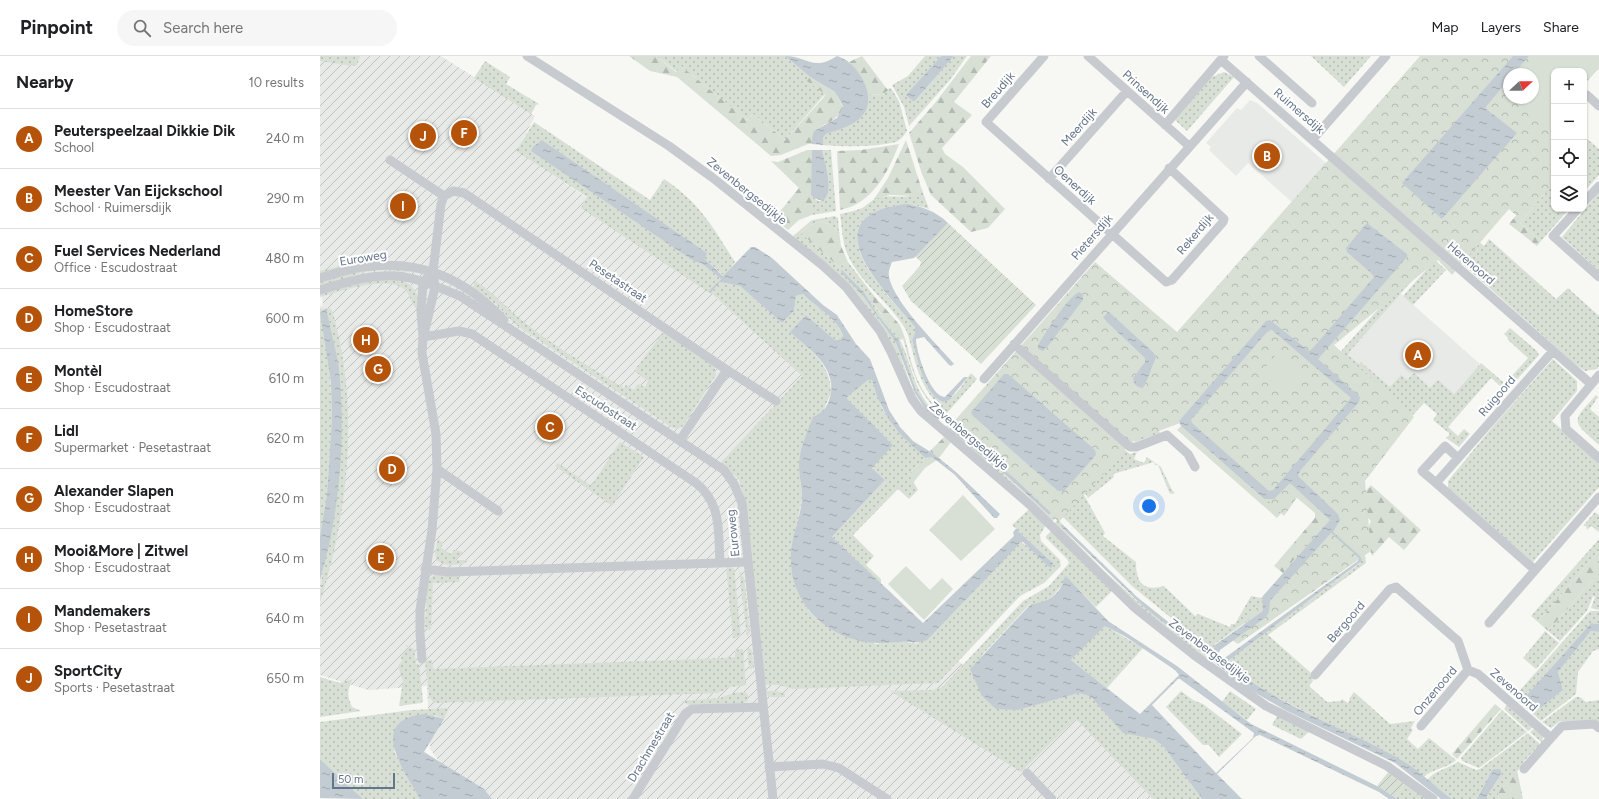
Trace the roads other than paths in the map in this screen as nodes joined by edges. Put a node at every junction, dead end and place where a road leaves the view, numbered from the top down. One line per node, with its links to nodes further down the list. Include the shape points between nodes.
1 (527, 56): 68 (street, Zevenbergsedijkje, via 669,146 822,265 846,288 880,331 912,399 921,411 1024,499 1141,612 1194,655 1260,702 1387,766)
2 (1044, 56): 12 (street, Breudijk)
3 (1088, 56): 8 (street, Prinsendijk)
4 (1259, 56): 10 (street, Ruimersdijk)
5 (1386, 56): 14 (street)
6 (1223, 58): 7 (street, Ruimersdijk); 13 (street, Ruimersdijk)
7 (1247, 82): 14 (street, Ruimersdijk); 15 (street)
8 (1127, 91): 13 (street, Prinsendijk); 19 (street, Meerdijk)
9 (1587, 95): 11 (street)
10 (1312, 103)
11 (1599, 106)
12 (986, 122): 19 (street, Oenerdijk)
13 (1165, 124): 15 (street, Prinsendijk)
14 (1313, 139): 16 (street, Ruimersdijk)
15 (1189, 146): 18 (street, Pietersdijk)
16 (1335, 159): 35 (street, Herenoord)
17 (390, 160): 21 (street)
18 (1169, 168): 24 (street, Pietersdijk); 29 (street, Rekerdijk, via 1224,219 1172,280)
19 (1049, 178): 24 (street, Oenerdijk)
20 (1599, 186): 22 (street)
21 (444, 196): 25 (street); 36 (street, Pesetastraat, via 453,192 464,193)
22 (1587, 199)
23 (1575, 212): 26 (street, via 1553,236)
24 (1111, 234): 29 (street, Oenerdijk); 34 (street, Pietersdijk)
25 (433, 271): 27 (street, Euroweg, via 389,265 360,268); 28 (street); 30 (street); 32 (street, Euroweg, via 465,286 488,304)
26 (1599, 277)
27 (320, 278)
28 (423, 282): 30 (street, Euroweg); 31 (street, Euroweg, via 397,276 377,276); 33 (street)
29 (1166, 282)
30 (435, 286): 32 (street, Euroweg, via 460,296); 33 (street)
31 (320, 290)
32 (515, 332): 41 (street, Euroweg)
33 (423, 337): 45 (street, via 422,353 436,434); 49 (street, Escudostraat, via 459,331 472,334 696,483 706,491 714,506)
34 (1014, 344): 38 (street, Pietersdijk); 44 (street, via 1130,446 1136,447 1167,435 1188,454)
35 (1553, 351): 39 (street, Herenoord); 42 (street, Ruigoord)
36 (727, 370): 40 (street, Pesetastraat); 41 (street)
37 (1599, 375): 39 (street)
38 (984, 379)
39 (1591, 384): 43 (street, via 1565,416 1566,429)
40 (776, 401)
41 (680, 440): 50 (street, Euroweg, via 724,470 734,484 742,503)
42 (1458, 458): 46 (street, Ruigoord); 46 (street, via 1445,446 1422,471)
43 (1599, 458)
44 (1195, 467)
45 (437, 469): 48 (street); 51 (street, via 432,530)
46 (1436, 483): 52 (street)
47 (1599, 497): 52 (street)
48 (498, 511)
49 (720, 562): 50 (street); 51 (street, via 448,572)
50 (748, 562): 57 (street, Euroweg)
51 (425, 569): 54 (street, via 420,610)
52 (1534, 570): 53 (street)
53 (1489, 623)
54 (422, 659)
55 (1468, 670): 56 (street, Bergoord, via 1458,641 1396,587 1390,589); 58 (street, Onzenoord); 60 (street, Zevenoord, via 1478,674)
56 (1315, 675)
57 (763, 707): 61 (street, Euroweg); 64 (street, Drachmestraat, via 692,709 685,714)
58 (1421, 726)
59 (1599, 728): 60 (street, via 1594,724 1562,726)
60 (1551, 738): 62 (street)
61 (769, 767): 65 (street, Euroweg); 66 (street, via 831,765)
62 (1524, 769)
63 (1027, 773): 67 (street)
64 (633, 799)
65 (773, 799)
66 (887, 799)
67 (1052, 799)
68 (1433, 799)

